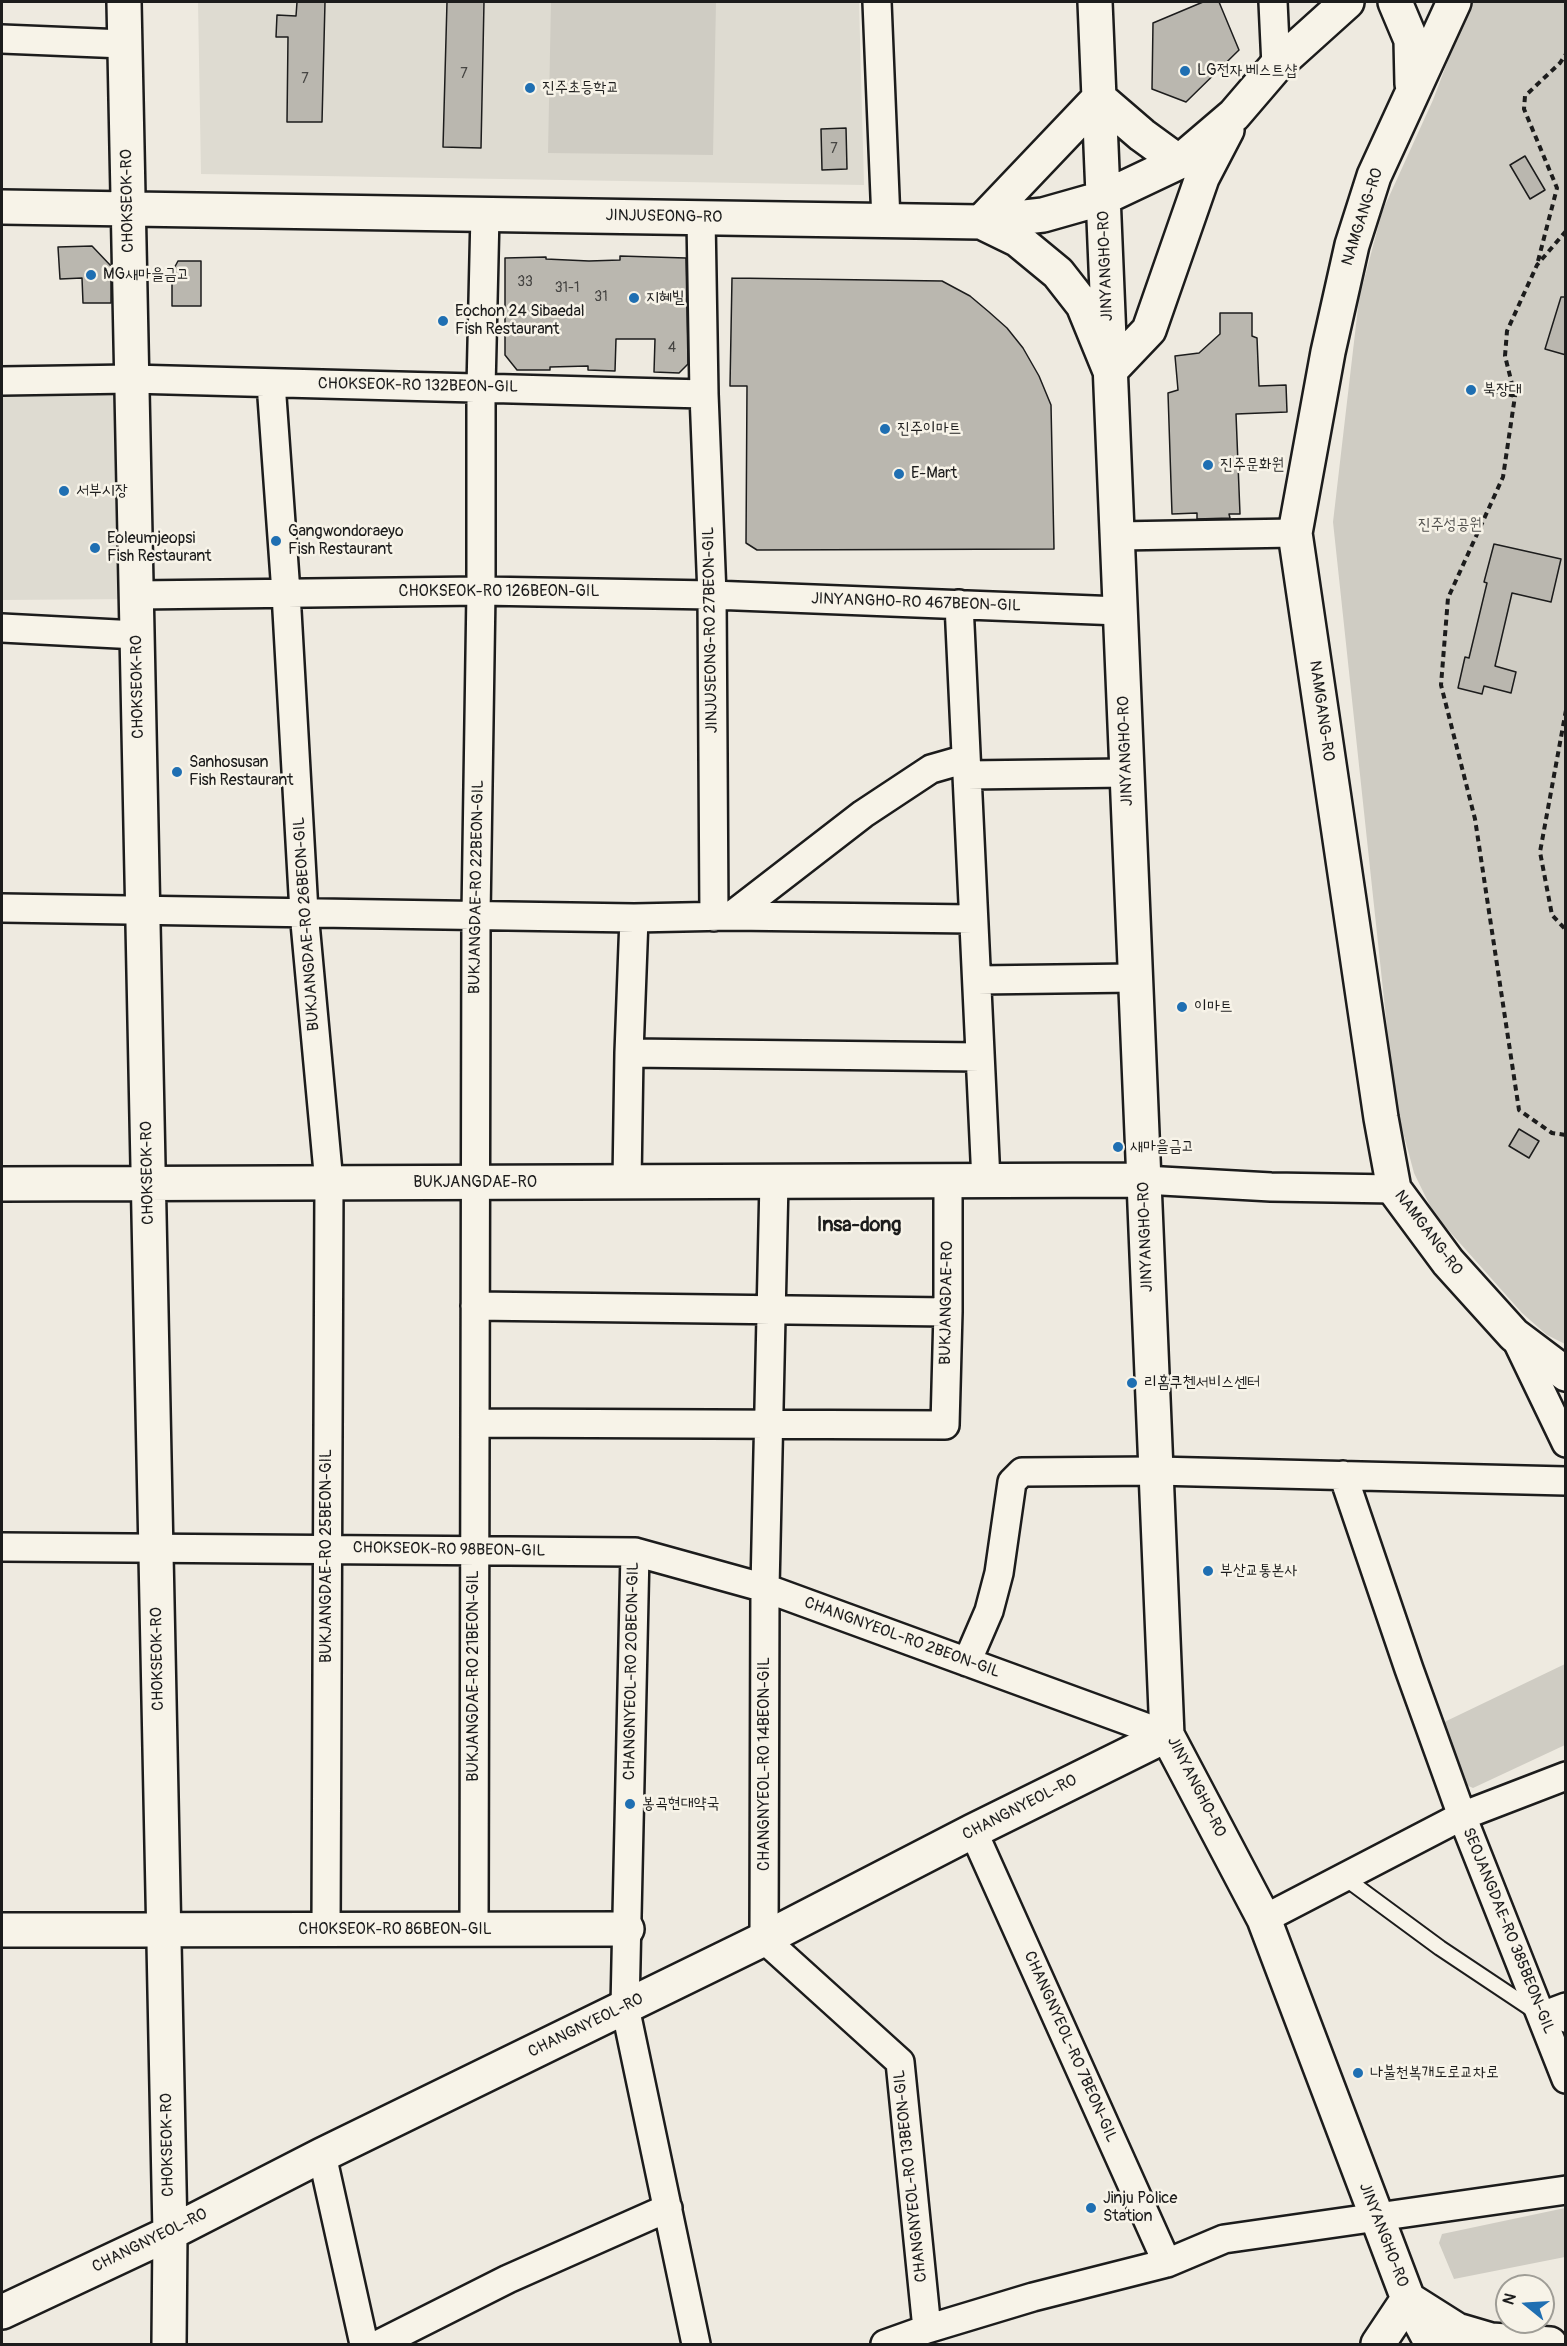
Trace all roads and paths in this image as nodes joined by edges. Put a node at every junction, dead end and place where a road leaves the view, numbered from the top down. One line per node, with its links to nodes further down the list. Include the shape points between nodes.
1 (123, 2): 9 (street, CHOKSEOK-RO)
2 (877, 2): 21 (street)
3 (1095, 2): 13 (street, JINYANGHO-RO)
4 (1273, 2): 11 (street)
5 (1347, 2): 11 (street, JINJUSEONG-RO)
6 (1395, 2): 12 (street, via 1412,40)
7 (1454, 2): 12 (street, NAMGANG-RO)
8 (2, 39): 9 (street)
9 (124, 44): 18 (street, CHOKSEOK-RO)
10 (1566, 54): 24 (path, via 1525,96 1524,109 1557,188)
11 (1276, 66): 14 (street, JINJUSEONG-RO)
12 (1412, 92): 33 (street, NAMGANG-RO, via 1374,176 1352,245)
13 (1099, 98): 15 (street); 16 (street, JINYANGHO-RO); 22 (street)
14 (1234, 115): 15 (street, JINJUSEONG-RO); 25 (street, via 1202,178 1149,330)
15 (1179, 162): 16 (street, JINJUSEONG-RO)
16 (1103, 198): 22 (street, JINJUSEONG-RO, via 1044,215); 25 (street, JINYANGHO-RO)
17 (2, 207): 18 (street, JINJUSEONG-RO)
18 (128, 209): 19 (street, JINJUSEONG-RO); 26 (street, CHOKSEOK-RO)
19 (485, 214): 20 (street, JINJUSEONG-RO); 29 (street, BUKJANGDAE-RO 22BEON-GIL)
20 (701, 218): 21 (street, JINJUSEONG-RO); 31 (street, JINJUSEONG-RO 27BEON-GIL)
21 (886, 221): 22 (street, JINJUSEONG-RO)
22 (981, 222): 25 (street, via 1018,240 1058,273 1083,305)
23 (1566, 231): 24 (path)
24 (1537, 265): 32 (path, via 1508,330 1505,356)
25 (1110, 371): 34 (street, JINYANGHO-RO)
26 (131, 379): 27 (street, CHOKSEOK-RO 132BEON-GIL); 28 (street, CHOKSEOK-RO 132BEON-GIL); 38 (street, CHOKSEOK-RO)
27 (2, 381)
28 (271, 383): 29 (street, CHOKSEOK-RO 132BEON-GIL); 36 (street)
29 (481, 388): 31 (street, CHOKSEOK-RO 132BEON-GIL); 35 (street, BUKJANGDAE-RO 22BEON-GIL)
30 (1487, 389): 32 (path)
31 (704, 394): 37 (street, JINJUSEONG-RO 27BEON-GIL)
32 (1515, 396): 58 (path, via 1503,477 1448,598 1441,685 1475,819 1519,1110 1552,1133)
33 (1295, 533): 34 (street); 68 (street, NAMGANG-RO)
34 (1117, 537): 40 (street, JINYANGHO-RO)
35 (481, 591): 36 (street, CHOKSEOK-RO 126BEON-GIL); 37 (street, CHOKSEOK-RO 126BEON-GIL); 49 (street, BUKJANGDAE-RO 22BEON-GIL)
36 (286, 593): 38 (street, CHOKSEOK-RO 126BEON-GIL); 48 (street, BUKJANGDAE-RO 26BEON-GIL)
37 (712, 595): 39 (street, JINYANGHO-RO 467BEON-GIL); 50 (street, JINJUSEONG-RO 27BEON-GIL)
38 (136, 596): 42 (street, CHOKSEOK-RO)
39 (959, 604): 40 (street, JINYANGHO-RO 467BEON-GIL); 44 (street)
40 (1120, 611): 45 (street, JINYANGHO-RO)
41 (2, 628): 42 (street)
42 (137, 635): 47 (street, CHOKSEOK-RO)
43 (1566, 710): 53 (path, via 1540,852 1552,915)
44 (966, 767): 45 (street); 50 (street, via 932,769); 52 (street)
45 (1127, 773): 54 (street, JINYANGHO-RO)
46 (2, 908): 47 (street)
47 (142, 909): 48 (street); 67 (street, CHOKSEOK-RO)
48 (304, 912): 49 (street); 64 (street, BUKJANGDAE-RO 26BEON-GIL)
49 (476, 915): 51 (street); 65 (street, BUKJANGDAE-RO 22BEON-GIL)
50 (722, 917): 51 (street); 52 (street)
51 (634, 918): 56 (street)
52 (974, 919): 55 (street)
53 (1566, 930)
54 (1136, 978): 55 (street); 60 (street, JINYANGHO-RO)
55 (977, 980): 57 (street)
56 (628, 1053): 57 (street); 63 (street)
57 (980, 1057): 59 (street)
58 (1566, 1135)
59 (986, 1180): 60 (street, BUKJANGDAE-RO); 62 (street, BUKJANGDAE-RO)
60 (1144, 1180): 68 (street); 77 (street, JINYANGHO-RO)
61 (774, 1181): 62 (street, BUKJANGDAE-RO); 63 (street, BUKJANGDAE-RO); 70 (street, CHANGNYEOL-RO 14BEON-GIL)
62 (948, 1181): 71 (street, BUKJANGDAE-RO)
63 (627, 1182): 65 (street, BUKJANGDAE-RO)
64 (329, 1183): 65 (street, BUKJANGDAE-RO); 67 (street, BUKJANGDAE-RO); 82 (street, BUKJANGDAE-RO 25BEON-GIL)
65 (475, 1183): 69 (street, BUKJANGDAE-RO 21BEON-GIL)
66 (2, 1184): 67 (street, BUKJANGDAE-RO)
67 (148, 1184): 81 (street, CHOKSEOK-RO)
68 (1394, 1190): 72 (street, NAMGANG-RO, via 1448,1262)
69 (475, 1306): 70 (street); 74 (street, BUKJANGDAE-RO 21BEON-GIL)
70 (771, 1308): 71 (street); 75 (street, CHANGNYEOL-RO 14BEON-GIL)
71 (948, 1312): 75 (street, BUKJANGDAE-RO, via 945,1425)
72 (1514, 1335): 73 (street, NAMGANG-RO); 76 (street)
73 (1566, 1374)
74 (475, 1423): 75 (street); 83 (street, BUKJANGDAE-RO 21BEON-GIL)
75 (768, 1425): 85 (street, CHANGNYEOL-RO 14BEON-GIL)
76 (1566, 1443)
77 (1156, 1471): 78 (street); 86 (street, via 1022,1472 1012,1482 999,1573 989,1611); 87 (street, JINYANGHO-RO)
78 (1343, 1475): 79 (street); 89 (street, SEOJANGDAE-RO 385BEON-GIL)
79 (1566, 1481)
80 (2, 1547): 81 (street, CHOKSEOK-RO 98BEON-GIL)
81 (155, 1547): 82 (street, CHOKSEOK-RO 98BEON-GIL); 96 (street, CHOKSEOK-RO)
82 (328, 1549): 83 (street, CHOKSEOK-RO 98BEON-GIL); 97 (street, BUKJANGDAE-RO 25BEON-GIL)
83 (474, 1550): 84 (street, CHOKSEOK-RO 98BEON-GIL); 93 (street, BUKJANGDAE-RO 21BEON-GIL)
84 (635, 1552): 85 (street, CHANGNYEOL-RO 2BEON-GIL); 94 (street, CHANGNYEOL-RO 20BEON-GIL)
85 (765, 1588): 86 (street, CHANGNYEOL-RO 2BEON-GIL); 98 (street, CHANGNYEOL-RO 14BEON-GIL)
86 (967, 1662): 87 (street, CHANGNYEOL-RO 2BEON-GIL)
87 (1167, 1735): 90 (street, CHANGNYEOL-RO); 92 (street, JINYANGHO-RO)
88 (1566, 1776): 89 (street)
89 (1462, 1816): 91 (street); 100 (street, SEOJANGDAE-RO 385BEON-GIL)
90 (973, 1831): 98 (street, CHANGNYEOL-RO); 107 (street, CHANGNYEOL-RO 7BEON-GIL)
91 (1345, 1878): 92 (street); 100 (lane, via 1440,1948)
92 (1264, 1919): 105 (street, JINYANGHO-RO)
93 (474, 1929): 94 (street, CHOKSEOK-RO 86BEON-GIL); 97 (street, CHOKSEOK-RO 86BEON-GIL)
94 (627, 1929): 99 (street, CHANGNYEOL-RO 20BEON-GIL)
95 (2, 1930): 96 (street, CHOKSEOK-RO 86BEON-GIL)
96 (164, 1930): 97 (street, CHOKSEOK-RO 86BEON-GIL); 106 (street, CHOKSEOK-RO)
97 (326, 1930)
98 (765, 1939): 99 (street, CHANGNYEOL-RO); 110 (street, CHANGNYEOL-RO 13BEON-GIL, via 900,2062)
99 (625, 2007): 102 (street, CHANGNYEOL-RO); 104 (street, CHANGNYEOL-RO 20BEON-GIL)
100 (1558, 2016): 101 (street, SEOJANGDAE-RO 385BEON-GIL)
101 (1566, 2079)
102 (322, 2156): 106 (street, CHANGNYEOL-RO); 113 (street)
103 (1566, 2190): 105 (street)
104 (668, 2208): 114 (street, via 508,2279); 115 (street, CHANGNYEOL-RO 20BEON-GIL)
105 (1376, 2216): 107 (street, via 1224,2239); 108 (street, JINYANGHO-RO)
106 (170, 2233): 109 (street, CHANGNYEOL-RO); 112 (street, CHOKSEOK-RO)
107 (1167, 2263): 110 (street)
108 (1408, 2299): 111 (street, via 1457,2330 1491,2340); 117 (street); 118 (street, JINYANGHO-RO)
109 (2, 2312)
110 (927, 2329): 116 (street)
111 (1554, 2342)
112 (169, 2344)
113 (364, 2344)
114 (379, 2344)
115 (696, 2344)
116 (885, 2344)
117 (1378, 2344)
118 (1432, 2344)

